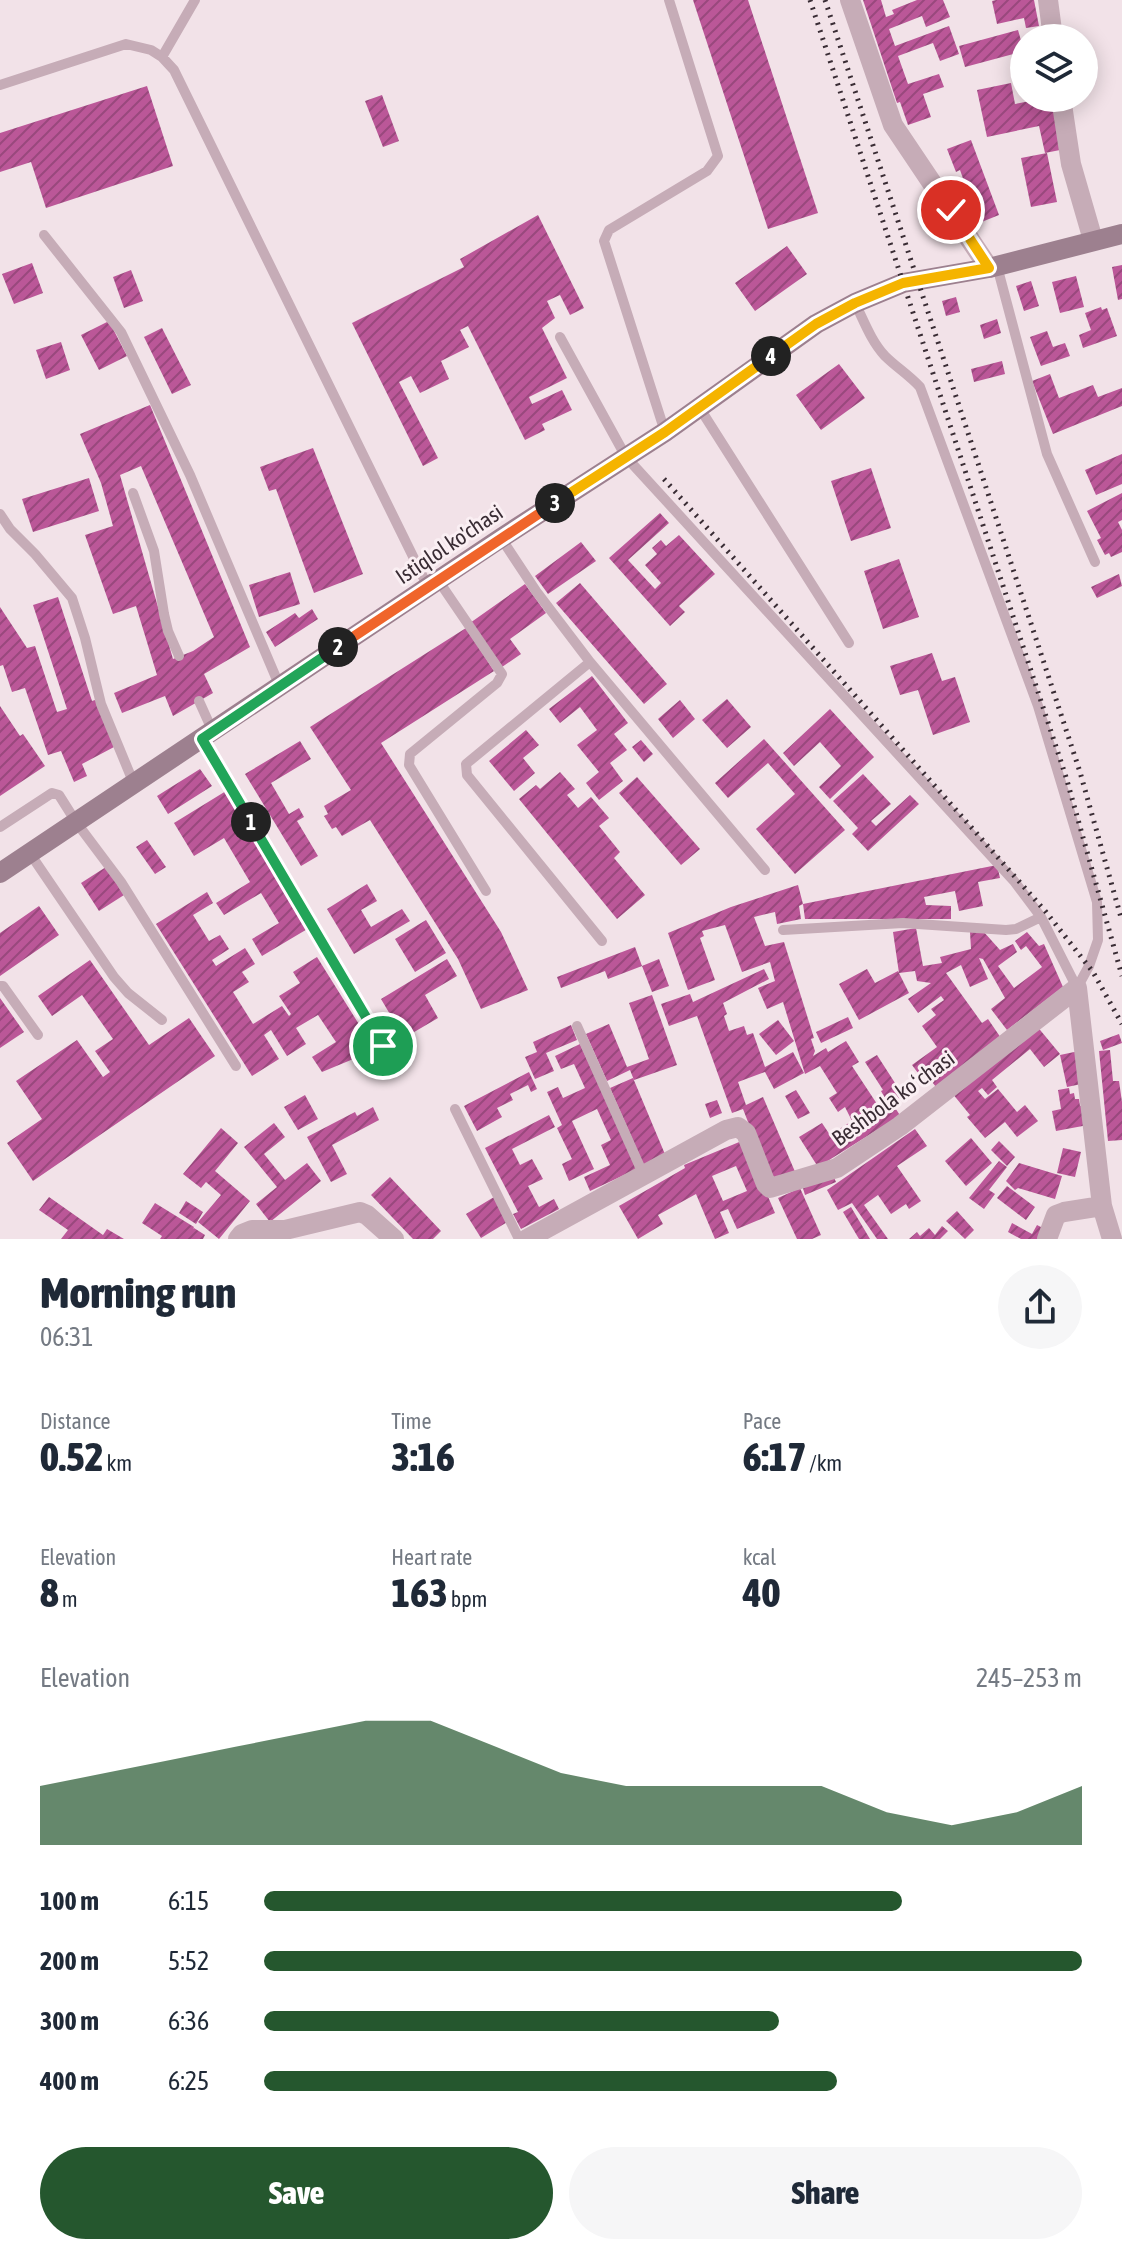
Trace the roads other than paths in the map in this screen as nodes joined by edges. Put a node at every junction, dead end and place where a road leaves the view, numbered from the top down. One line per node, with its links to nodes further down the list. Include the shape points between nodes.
1 (195, 0): 6 (lane)
2 (669, 0): 16 (lane, via 718,156 707,171 609,230 604,241)
3 (850, 0): 12 (street, via 893,125)
4 (1048, 0): 5 (street)
5 (1051, 24)
6 (162, 57): 7 (lane, via 126,44); 22 (lane, via 186,92)
7 (0, 85)
8 (1063, 112): 11 (street, via 1071,164)
9 (1122, 234): 11 (main road, Istiqlol ko'chasi)
10 (44, 235): 26 (lane, via 121,332 190,475)
11 (1093, 240): 12 (main road, Istiqlol ko'chasi)
12 (993, 267): 13 (main road, Istiqlol ko'chasi, via 903,283); 21 (lane, via 1047,454)
13 (855, 303): 15 (main road, Istiqlol ko'chasi, via 816,324); 40 (lane, via 876,344 920,387 1038,706 1097,902 1098,940)
14 (560, 337): 17 (lane)
15 (699, 407): 16 (main road, Istiqlol ko'chasi); 23 (lane)
16 (665, 432): 17 (main road, Istiqlol ko'chasi)
17 (626, 457): 20 (main road, Istiqlol ko'chasi); 36 (lane, via 1014,881)
18 (133, 493): 24 (lane, via 154,551 166,623)
19 (0, 514): 29 (lane, via 72,598 101,704)
20 (501, 538): 22 (main road, Istiqlol ko'chasi); 25 (lane)
21 (1095, 562)
22 (433, 584): 26 (main road, Istiqlol ko'chasi); 35 (lane, via 502,674 410,754 409,765)
23 (849, 643)
24 (179, 656)
25 (590, 662): 33 (lane); 38 (lane, via 466,764 467,775)
26 (280, 687): 28 (main road, Istiqlol ko'chasi)
27 (199, 701): 28 (lane)
28 (207, 736): 29 (main road, Istiqlol ko'chasi); 44 (lane)
29 (134, 784): 30 (main road, Istiqlol ko'chasi)
30 (76, 822): 31 (lane, via 59,795 52,793); 32 (main road, Istiqlol ko'chasi); 45 (lane, via 121,882)
31 (0, 827)
32 (29, 852): 34 (main road, Istiqlol ko'chasi); 41 (lane, via 114,977)
33 (765, 870)
34 (0, 873)
35 (486, 891)
36 (1041, 917): 37 (lane, via 1006,930 903,923); 40 (lane)
37 (783, 930)
38 (602, 941)
39 (0, 986): 43 (lane)
40 (1077, 988): 47 (street, Beshbola koʻchasi, via 900,1126 837,1168 770,1188 746,1133 738,1127); 48 (street)
41 (162, 1020)
42 (577, 1026): 47 (lane)
43 (38, 1035)
44 (383, 1046)
45 (236, 1066)
46 (455, 1109): 52 (lane)
47 (644, 1176): 53 (street, Beshbola koʻchasi)
48 (1102, 1206): 54 (street, via 1056,1215); 55 (street)
49 (288, 1234): 50 (street, via 252,1230); 51 (street, via 360,1212)
50 (238, 1239)
51 (394, 1239)
52 (519, 1239)
53 (527, 1239)
54 (1047, 1239)
55 (1112, 1239)

